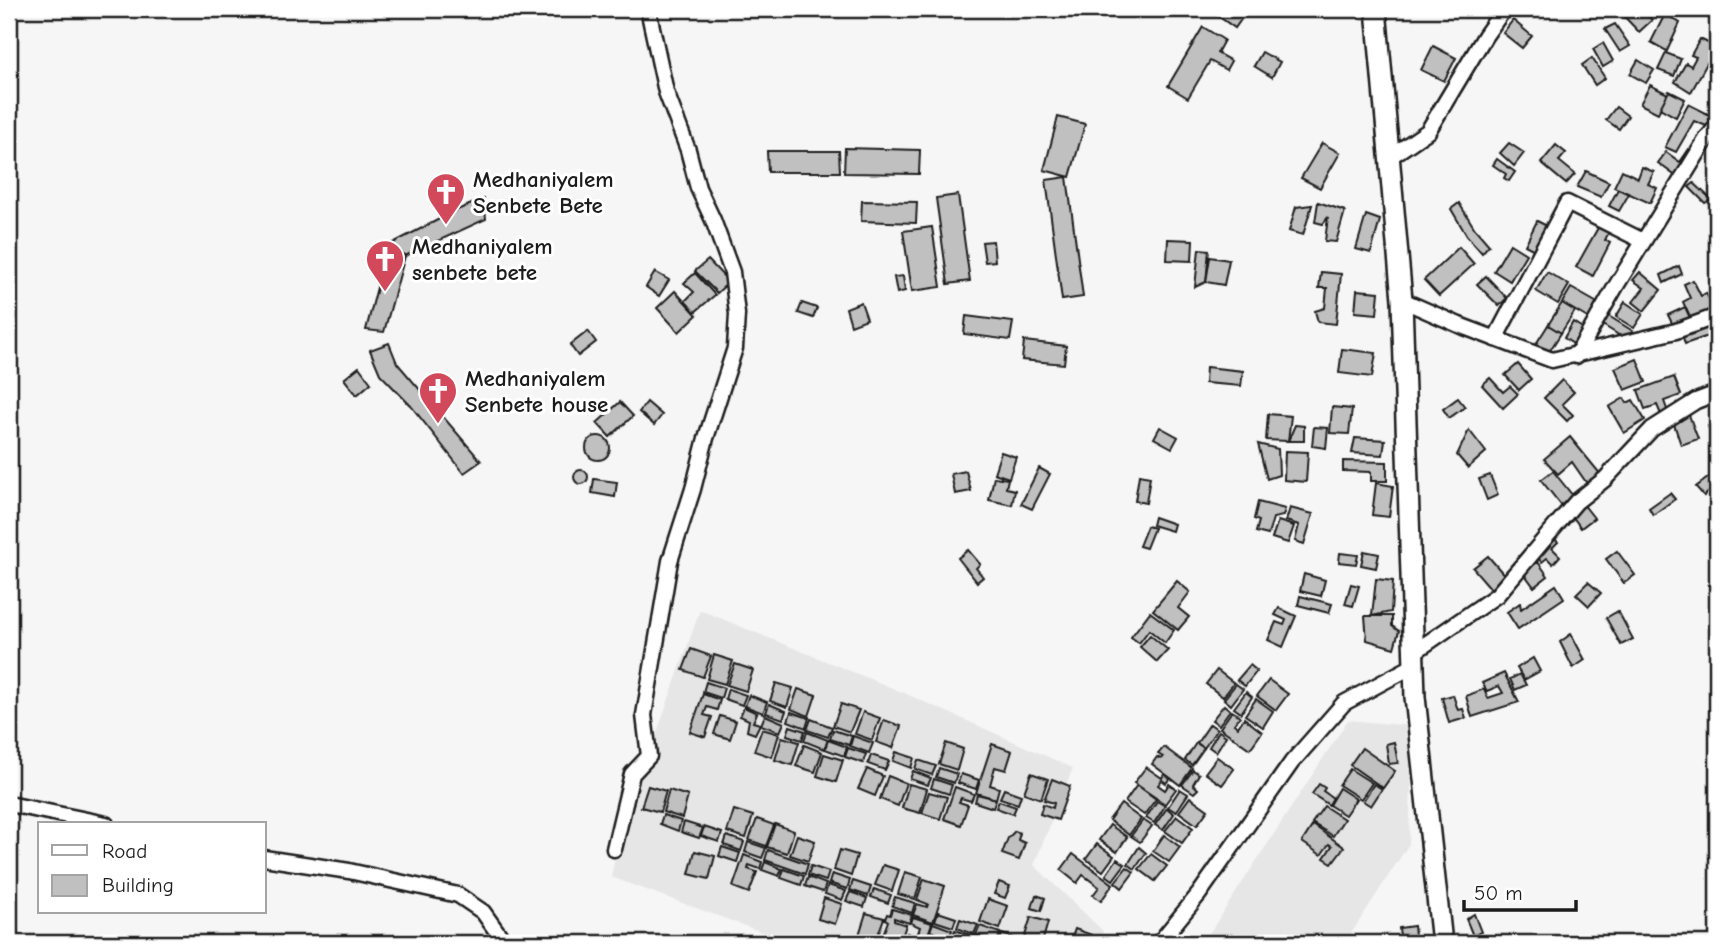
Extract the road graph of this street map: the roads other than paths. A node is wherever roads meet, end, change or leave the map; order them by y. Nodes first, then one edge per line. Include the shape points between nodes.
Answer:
1 (648, 9) edge
2 (1376, 9) edge
3 (1504, 9) edge
4 (1717, 126) edge
5 (1390, 157) junction
6 (1643, 241) junction
7 (1402, 300) junction
8 (1717, 316) edge
9 (1496, 339) junction
10 (1576, 356) junction
11 (1717, 393) edge
12 (1413, 659) junction
13 (9, 804) edge
14 (96, 822) edge
15 (614, 849) dead end
16 (266, 858) edge
17 (505, 943) edge
18 (1159, 943) edge
19 (1442, 943) edge

1 - 15 street via 666,92 732,272 737,314 735,348 670,561 643,715 649,756 632,774
2 - 5 street
3 - 5 street via 1428,131
4 - 6 street
5 - 7 street
6 - 9 street via 1567,203
6 - 10 street
7 - 9 street
7 - 12 street
8 - 10 street
9 - 10 street via 1552,360
11 - 12 street via 1652,429 1605,479 1576,502 1497,594
12 - 18 street via 1344,702 1292,762
12 - 19 street
13 - 14 street
16 - 17 street via 458,895 483,912

